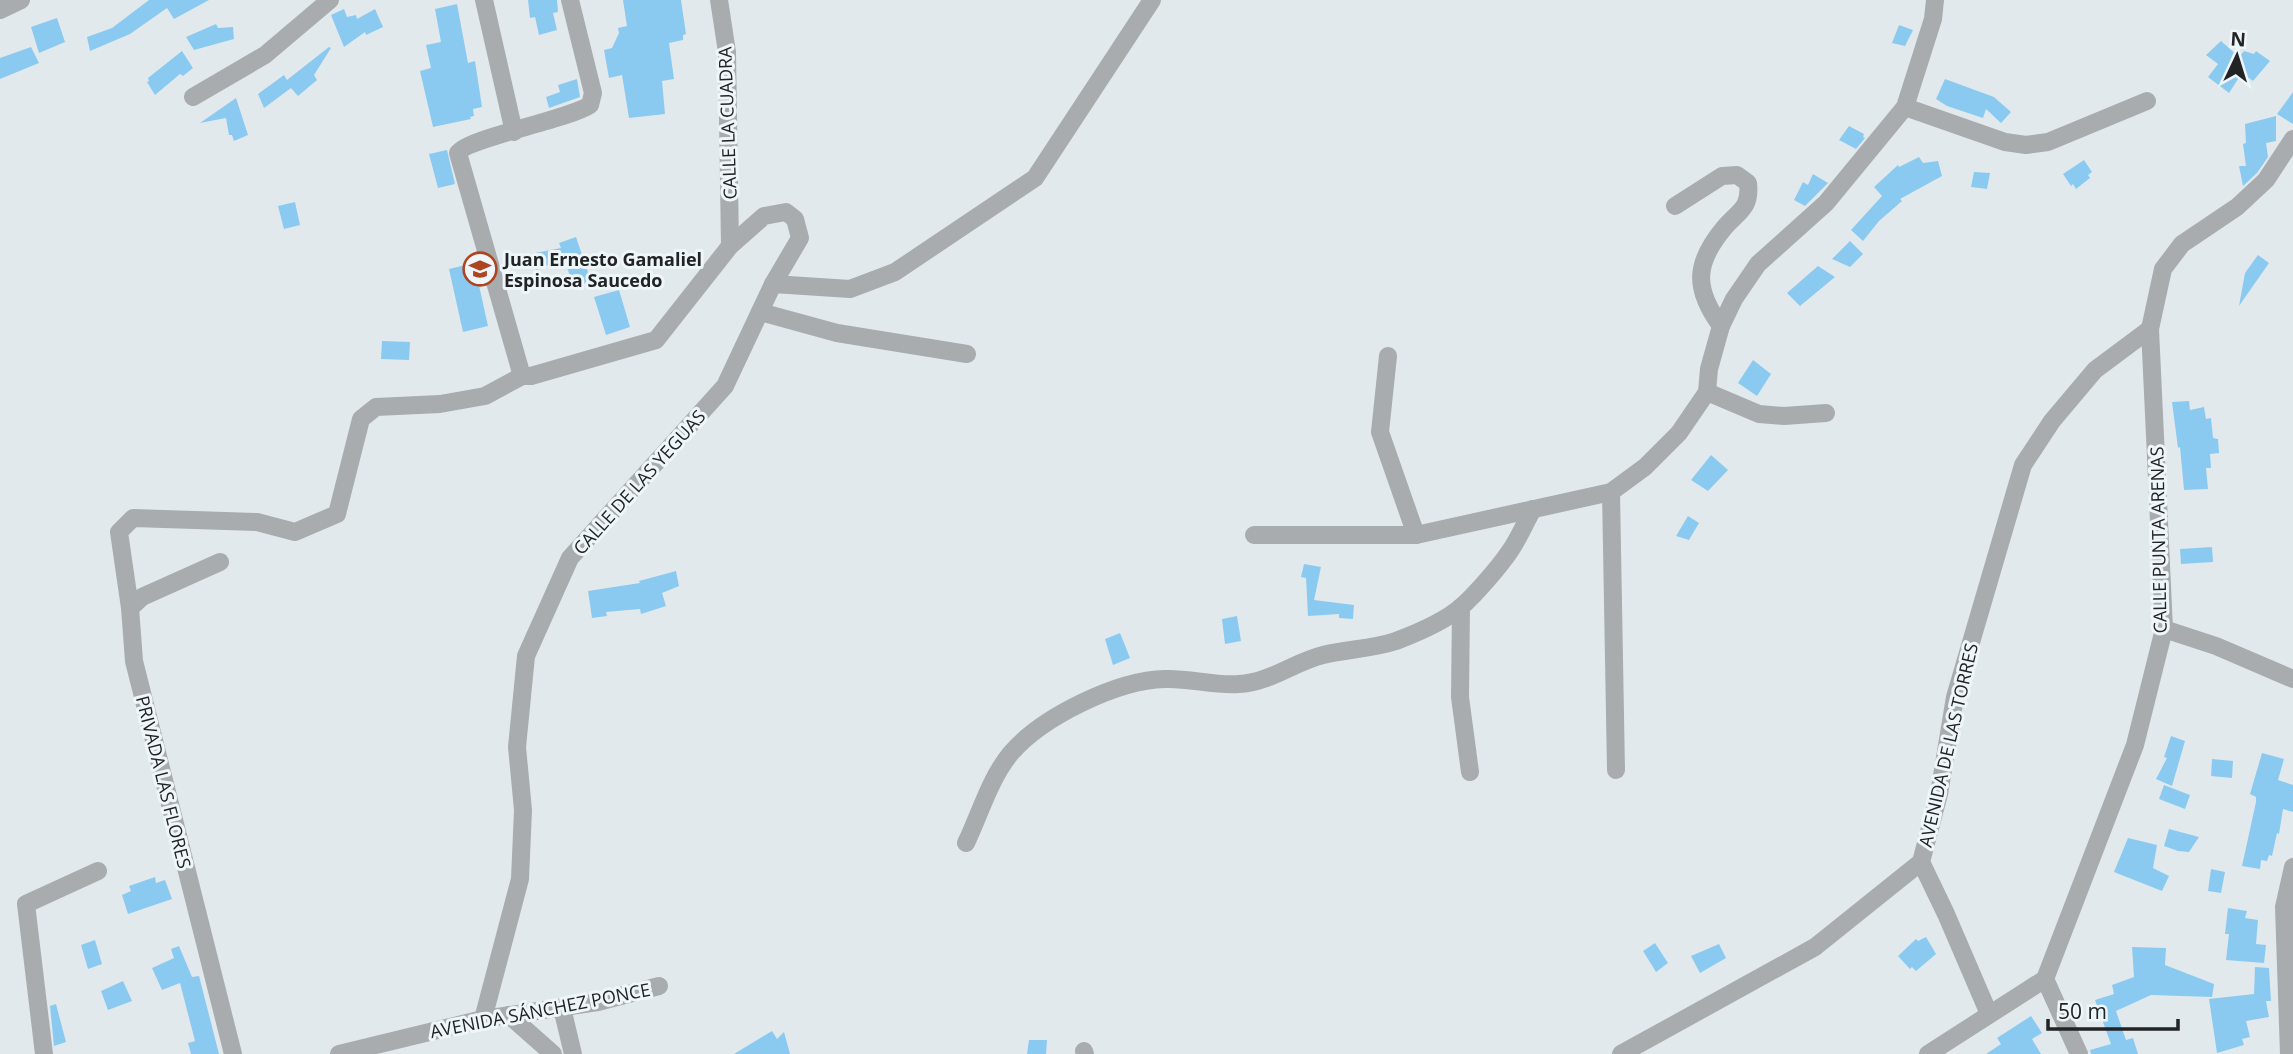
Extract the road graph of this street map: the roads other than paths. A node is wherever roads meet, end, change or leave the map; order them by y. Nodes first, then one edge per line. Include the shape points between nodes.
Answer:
1 (21, 0) edge
2 (330, 0) edge
3 (484, 0) edge
4 (570, 0) edge
5 (719, 0) edge
6 (1152, 0) edge
7 (1936, 0) edge
8 (0, 10) edge
9 (193, 97) dead end
10 (2147, 101) dead end
11 (1905, 107) junction
12 (514, 132) junction
13 (2293, 139) edge
14 (1675, 206) dead end
15 (730, 246) junction
16 (773, 284) junction
17 (760, 312) junction
18 (1721, 326) junction
19 (2150, 329) junction
20 (967, 354) dead end
21 (1388, 356) dead end
22 (522, 376) junction
23 (1707, 392) junction
24 (1826, 413) dead end
25 (1611, 492) junction
26 (1533, 509) junction
27 (1254, 535) dead end
28 (1416, 535) junction
29 (220, 562) dead end
30 (1461, 607) junction
31 (130, 608) junction
32 (2164, 629) junction
33 (2293, 679) edge
34 (1616, 770) dead end
35 (1470, 772) dead end
36 (967, 843) dead end
37 (1921, 862) junction
38 (2293, 867) edge
39 (98, 871) dead end
40 (2045, 979) junction
41 (659, 986) dead end
42 (562, 1008) junction
43 (1989, 1014) junction
44 (509, 1015) junction
45 (483, 1018) junction
46 (44, 1054) edge
47 (233, 1054) edge
48 (339, 1054) edge
49 (553, 1054) edge
50 (573, 1054) edge
51 (1621, 1054) edge
52 (1928, 1054) edge
53 (2079, 1054) edge
54 (2289, 1054) edge

1 - 8 street
2 - 9 street via 265,55
3 - 12 street
4 - 12 street via 592,102 587,108
5 - 15 street, CALLE LA CUADRA via 727,52
6 - 16 street via 1035,178 895,272 850,289
7 - 11 street
10 - 11 street via 2048,142 2026,145
11 - 18 street via 1826,203 1758,264
12 - 22 street via 466,145 458,153
13 - 19 street, CALLE PUNTA ARENAS via 2266,180 2237,207 2182,244 2164,269
14 - 18 street via 1722,176 1737,175 1748,183 1743,209 1704,257 1699,284 1707,307
15 - 16 street, CALLE DE LAS YEGUAS via 764,216 786,212 795,219 800,238
15 - 22 street via 656,340
16 - 17 street, CALLE DE LAS YEGUAS
17 - 20 street via 837,333
17 - 45 street, CALLE DE LAS YEGUAS via 725,386 570,558 526,656 517,747 523,810 520,879
18 - 23 street
19 - 32 street, CALLE PUNTA ARENAS
19 - 37 street, AVENIDA DE LAS TORRES via 2095,369 2023,465 1955,697 1939,794
21 - 28 street via 1380,432
22 - 31 street, PRIVADA LAS FLORES via 485,396 376,407 361,419 337,514 295,532 257,522 133,518 119,532
23 - 24 street via 1759,414
23 - 25 street via 1670,442
25 - 26 street
25 - 34 street
26 - 28 street
26 - 30 street via 1510,552
27 - 28 street
29 - 31 street via 142,597
30 - 35 street via 1460,697
30 - 36 street via 1394,642 1323,655 1256,682 1164,679 1097,695 1011,753
31 - 47 street, PRIVADA LAS FLORES via 134,661
32 - 33 street
32 - 40 street, CALLE PUNTA ARENAS via 2135,745
37 - 43 street
37 - 51 street, AVENIDA DE LAS TORRES via 1815,947
38 - 54 street via 2284,907
39 - 46 street via 26,904
40 - 43 street
40 - 53 street
41 - 42 street, AVENIDA SÁNCHEZ PONCE
42 - 44 street, AVENIDA SÁNCHEZ PONCE
42 - 50 street
43 - 52 street
44 - 45 street, AVENIDA SÁNCHEZ PONCE
44 - 49 street
45 - 48 street, AVENIDA SÁNCHEZ PONCE

